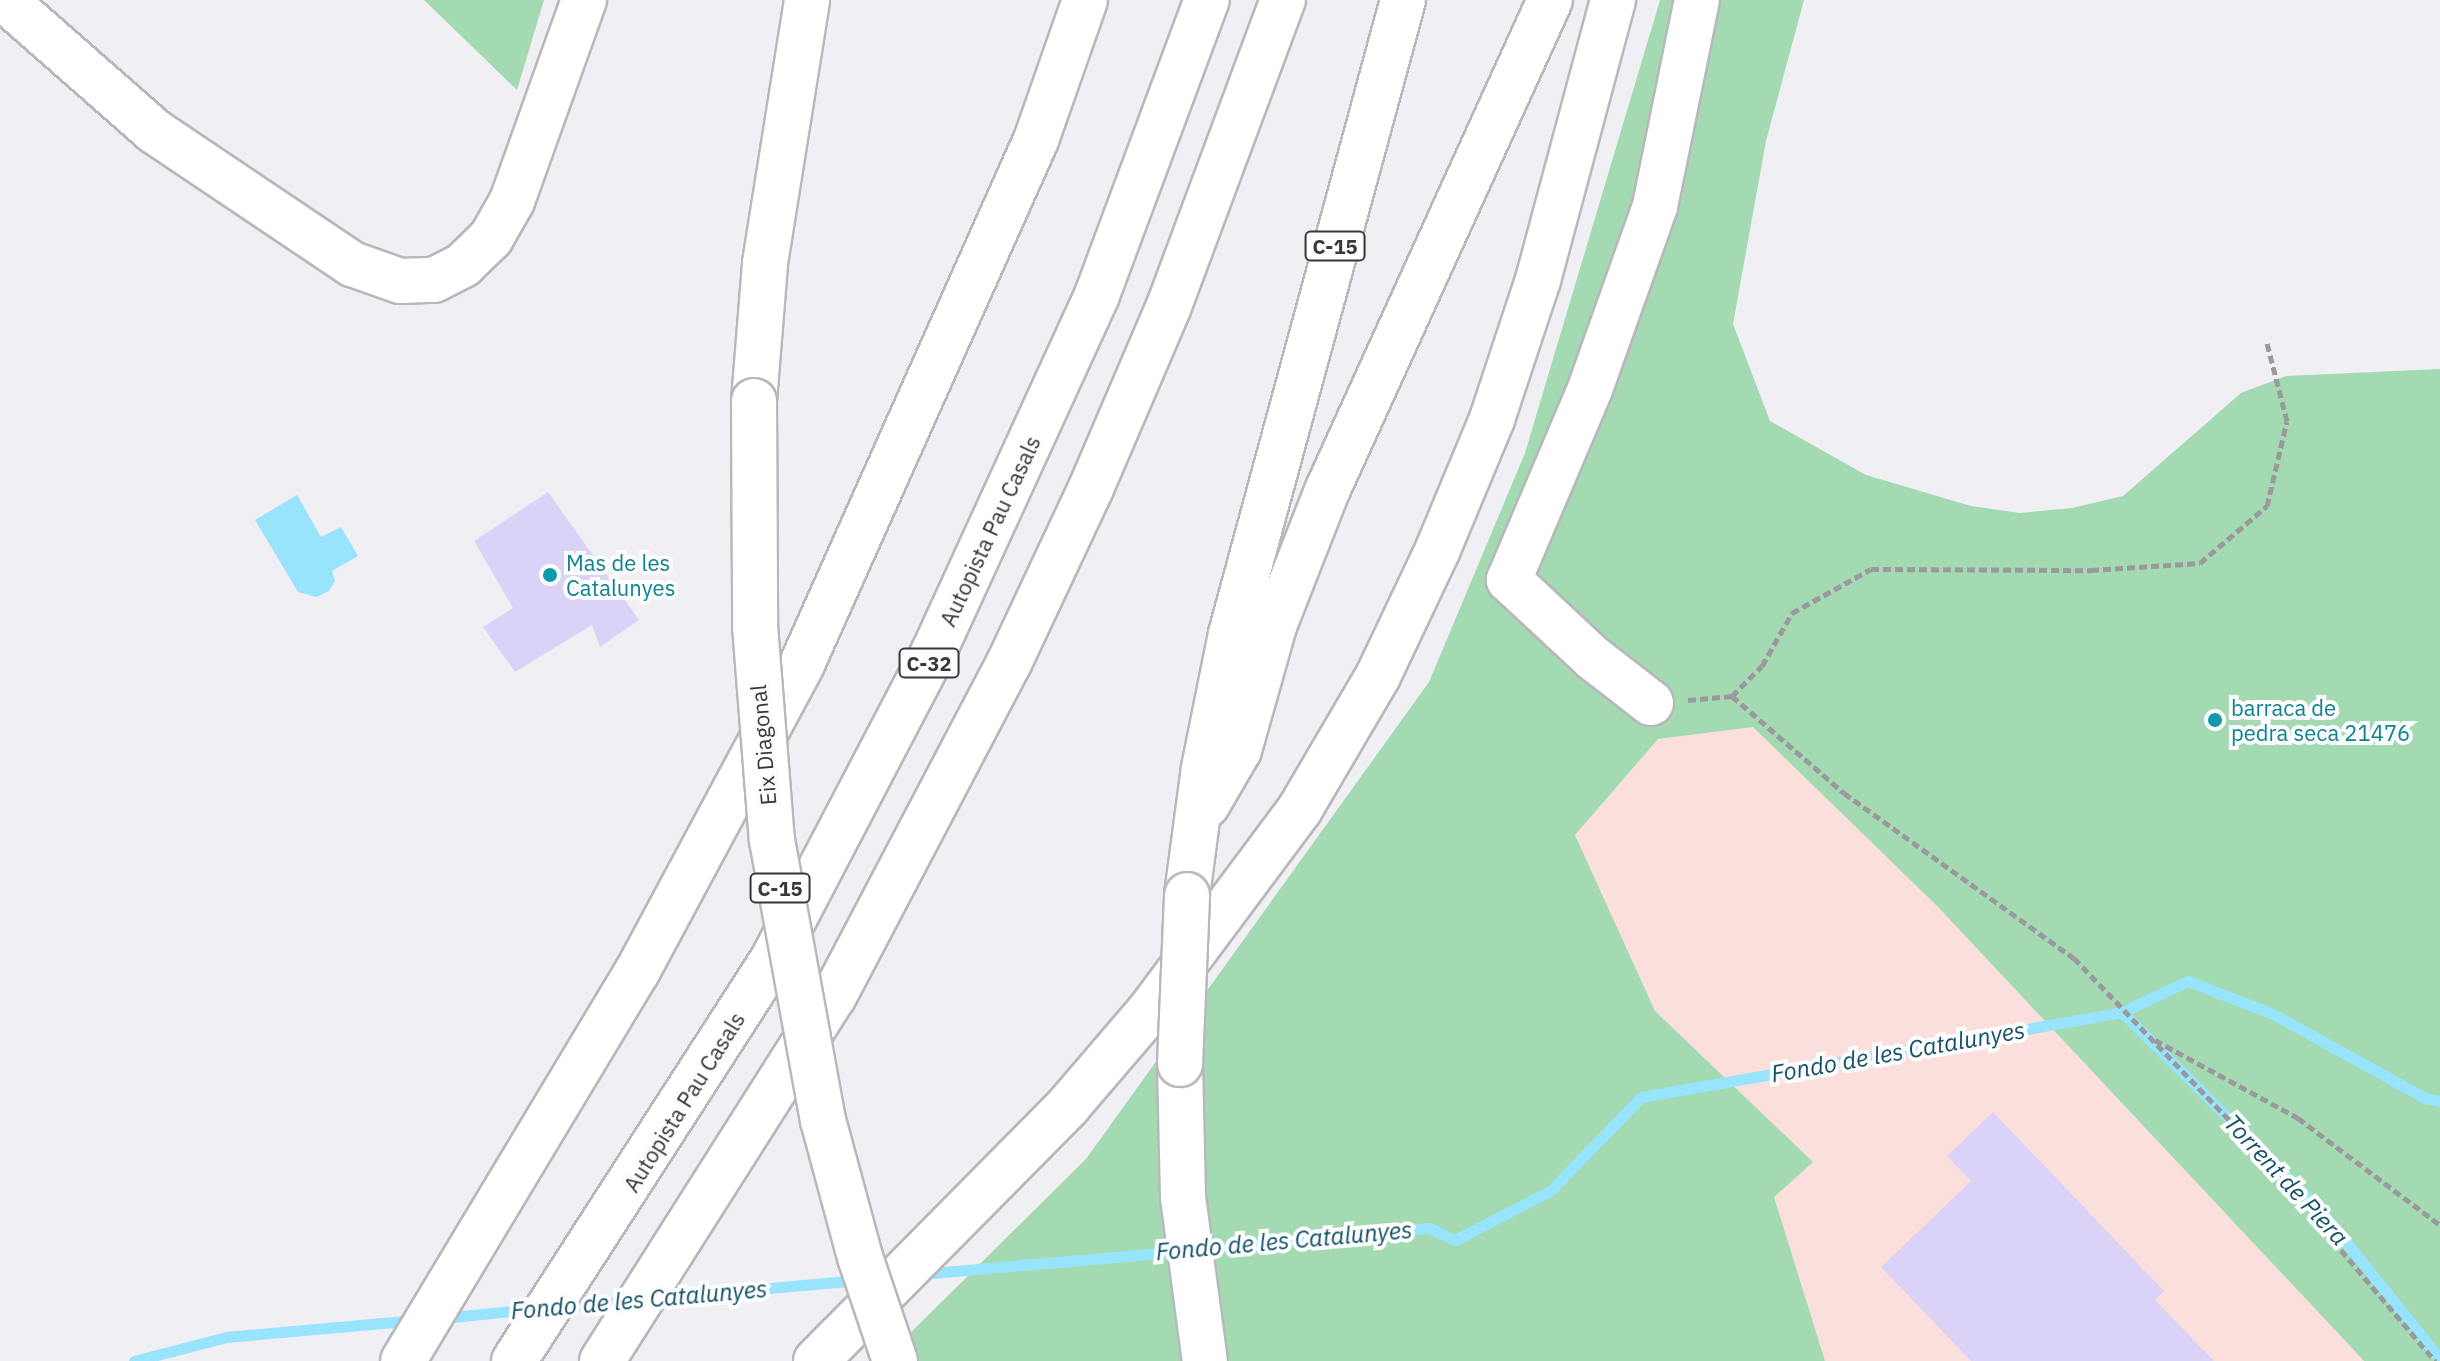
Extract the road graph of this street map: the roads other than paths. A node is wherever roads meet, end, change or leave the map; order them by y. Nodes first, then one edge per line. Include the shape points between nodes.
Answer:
1 (5, 0) edge
2 (584, 0) edge
3 (793, 0) edge
4 (807, 0) edge
5 (1058, 0) edge
6 (1085, 0) edge
7 (1207, 0) edge
8 (1283, 0) edge
9 (1403, 0) edge
10 (1550, 0) edge
11 (1613, 0) edge
12 (1697, 0) edge
13 (785, 116) junction
14 (876, 508) junction
15 (1651, 703) road end
16 (1200, 818) junction
17 (523, 1347) edge
18 (408, 1352) edge
19 (602, 1361) edge
20 (816, 1361) edge
21 (895, 1361) edge
22 (1205, 1361) edge

1 - 2 main road via 154,131 352,264 400,281 434,280 463,265 491,238 512,201
3 - 13 main road
4 - 13 main road, C-15
5 - 14 main road via 1024,109 934,332
6 - 14 main road via 1036,140
7 - 17 main road, Autopista Pau Casals / C-32 via 1097,295 935,649 773,959
8 - 19 main road via 1169,306 1009,663 834,996
9 - 16 main road, C-15 via 1231,634 1204,768
10 - 16 main road via 1321,505 1274,626 1239,750
11 - 20 main road via 1538,280 1492,419 1378,676 1300,809 1151,1009 1068,1106
12 - 15 main road via 1655,206 1590,389 1509,580
13 - 21 main road, Eix Diagonal / C-15, bridge via 754,401 754,613 772,840 823,1120
14 - 18 main road via 703,857
16 - 22 main road, C-15, bridge via 1187,895 1180,1064 1186,1225

